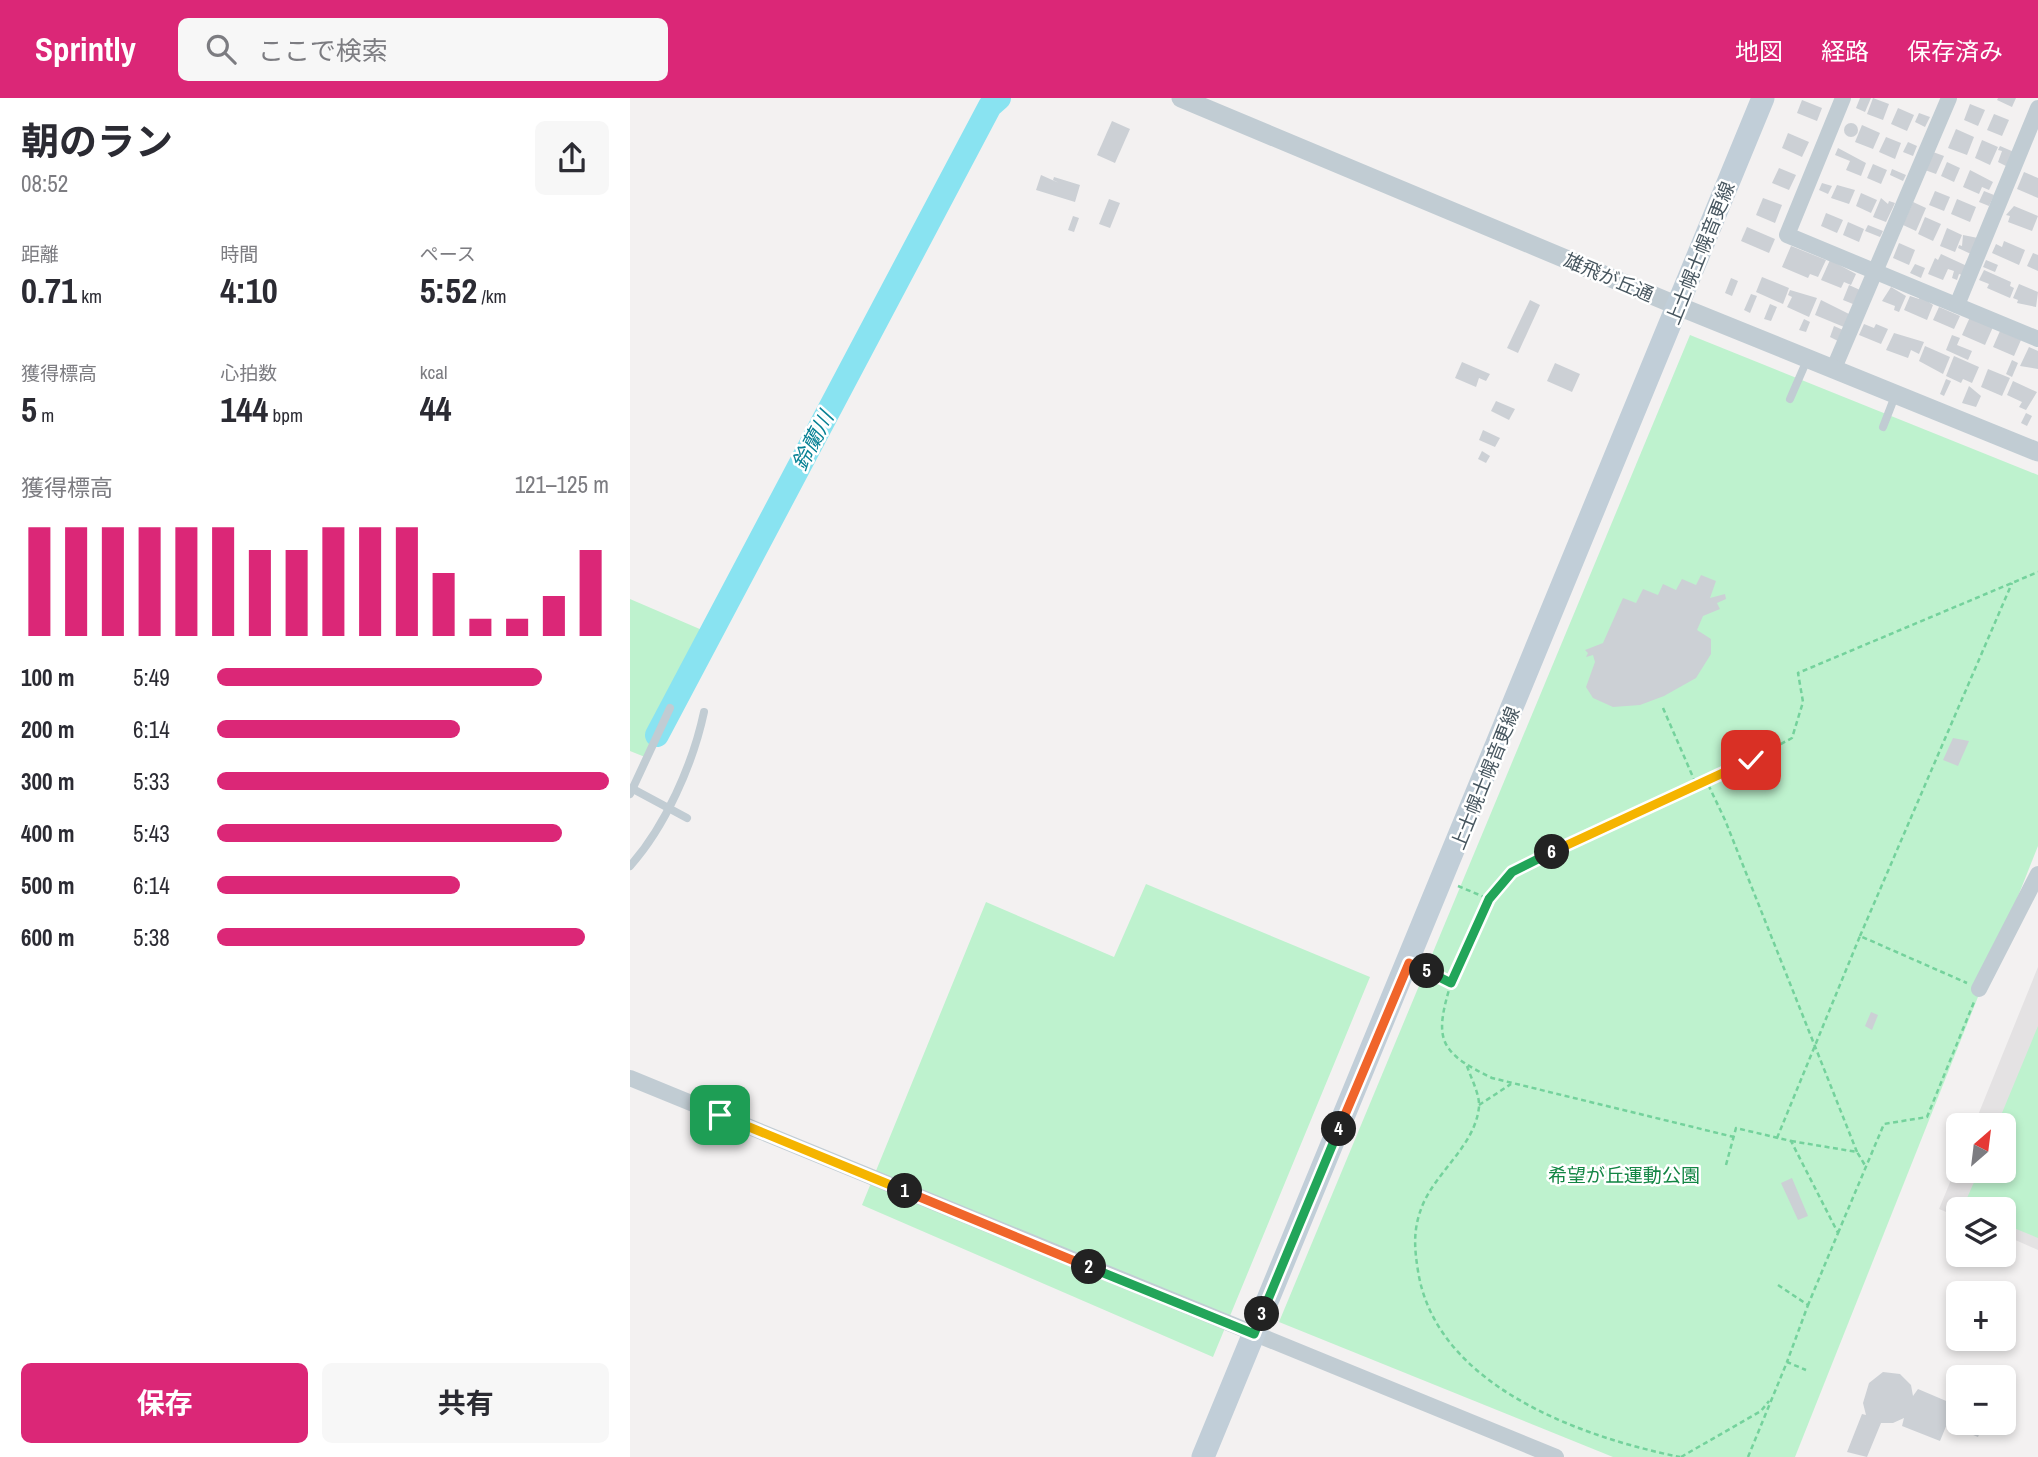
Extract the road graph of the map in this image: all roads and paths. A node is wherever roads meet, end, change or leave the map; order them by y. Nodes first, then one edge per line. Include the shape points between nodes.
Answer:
1 (1181, 98) edge
2 (1763, 98) edge
3 (1843, 98) edge
4 (1949, 98) edge
5 (2038, 108) edge
6 (1876, 271) junction
7 (1957, 305) junction
8 (1678, 306) junction
9 (2038, 339) edge
10 (1808, 357) junction
11 (1834, 368) junction
12 (1896, 393) junction
13 (1790, 399) dead end
14 (1883, 427) dead end
15 (2038, 452) edge
16 (2038, 572) edge
17 (2012, 583) junction
18 (670, 708) dead end
19 (1663, 708) dead end
20 (704, 712) dead end
21 (1706, 779) junction
22 (1696, 784) junction
23 (631, 791) edge
24 (668, 808) junction
25 (687, 818) dead end
26 (630, 866) edge
27 (2038, 874) edge
28 (1443, 879) junction
29 (1489, 899) junction
30 (1860, 936) junction
31 (1409, 963) junction
32 (1451, 983) junction
33 (1979, 989) junction
34 (1814, 1043) junction
35 (1467, 1066) junction
36 (630, 1077) edge
37 (1512, 1083) junction
38 (1479, 1105) junction
39 (1734, 1137) junction
40 (1777, 1138) junction
41 (1791, 1141) junction
42 (1857, 1152) junction
43 (1726, 1165) dead end
44 (1866, 1167) junction
45 (1838, 1233) junction
46 (1778, 1285) dead end
47 (1808, 1306) junction
48 (1254, 1334) junction
49 (1787, 1362) junction
50 (1806, 1370) dead end
51 (1772, 1399) junction
52 (1203, 1457) edge
53 (1556, 1457) edge
54 (1681, 1457) edge
55 (1748, 1457) edge

1 - 8 street, 雄飛が丘通
2 - 8 main road, 上士幌士幌音更線
3 - 6 street via 1787,234
4 - 6 street
5 - 7 street
6 - 7 street
6 - 11 street
7 - 9 street
8 - 10 street, 雄飛が丘通
8 - 28 main road, 上士幌士幌音更線
10 - 11 street, 雄飛が丘通
10 - 13 lane
11 - 12 street, 雄飛が丘通
12 - 14 lane
12 - 15 street, 雄飛が丘通
16 - 17 path
17 - 21 path via 1798,673 1803,702 1792,738
17 - 30 path
18 - 23 lane
19 - 22 path
20 - 24 lane via 697,742
21 - 22 path
21 - 34 path
22 - 29 path via 1512,872
23 - 24 lane
24 - 25 lane
24 - 26 lane
27 - 33 street
28 - 29 path
28 - 31 main road, 上士幌士幌音更線
29 - 32 path
30 - 33 path
30 - 34 path
31 - 32 path
31 - 48 main road, 上士幌士幌音更線
32 - 35 path via 1442,1014 1443,1040 1458,1062
33 - 44 path via 1927,1117 1884,1124
34 - 40 path
34 - 42 path
35 - 37 path
35 - 38 path
36 - 48 street
37 - 38 path
37 - 39 path
38 - 54 path via 1472,1128 1423,1203 1412,1238 1421,1289 1438,1329 1486,1379 1555,1419 1639,1449
39 - 40 path via 1736,1128
39 - 43 path
40 - 41 path
41 - 42 path
41 - 45 path
42 - 44 path
44 - 45 path
45 - 47 path
46 - 47 path
47 - 49 path
48 - 52 main road, 上士幌士幌音更線
48 - 53 street
49 - 50 path
49 - 51 path
51 - 54 path via 1761,1411
51 - 55 path

